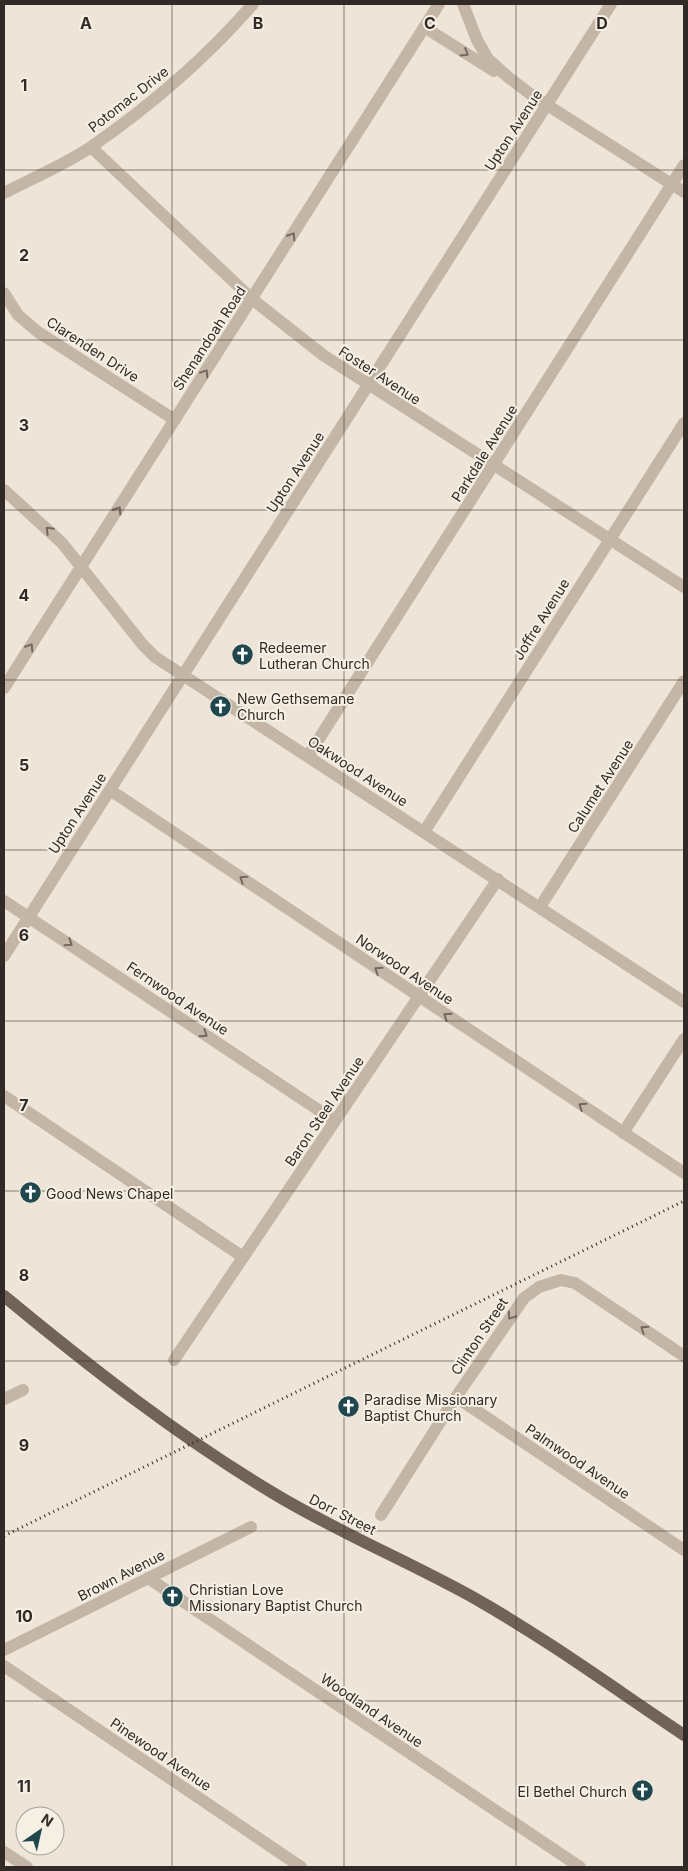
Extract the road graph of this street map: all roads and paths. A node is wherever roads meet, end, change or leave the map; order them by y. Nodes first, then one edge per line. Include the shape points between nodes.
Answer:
1 (253, 4) edge
2 (438, 4) edge
3 (463, 4) edge
4 (611, 4) edge
5 (424, 27) junction
6 (533, 96) junction
7 (547, 104) junction
8 (91, 147) junction
9 (684, 165) edge
10 (672, 184) junction
11 (684, 192) edge
12 (4, 193) edge
13 (4, 293) edge
14 (252, 299) junction
15 (369, 384) junction
16 (175, 420) junction
17 (684, 423) edge
18 (494, 465) junction
19 (4, 490) edge
20 (610, 539) junction
21 (82, 567) junction
22 (684, 587) edge
23 (182, 676) junction
24 (684, 681) edge
25 (4, 688) edge
26 (308, 756) junction
27 (110, 790) junction
28 (424, 832) junction
29 (498, 880) junction
30 (4, 901) edge
31 (540, 907) junction
32 (29, 916) junction
33 (4, 956) edge
34 (419, 997) junction
35 (684, 1002) edge
36 (684, 1039) edge
37 (4, 1096) edge
38 (335, 1122) junction
39 (623, 1133) junction
40 (684, 1172) edge
41 (243, 1257) junction
42 (4, 1296) edge
43 (684, 1356) edge
44 (174, 1360) dead end
45 (22, 1390) dead end
46 (456, 1397) junction
47 (4, 1399) edge
48 (381, 1515) dead end
49 (251, 1527) dead end
50 (684, 1550) edge
51 (148, 1578) junction
52 (4, 1650) edge
53 (4, 1666) edge
54 (684, 1735) edge
55 (4, 1852) edge
56 (27, 1867) edge
57 (301, 1867) edge
58 (580, 1867) edge

1 - 8 street, Potomac Drive via 165,91
2 - 5 street, Shenandoah Road
3 - 6 street via 488,59
4 - 7 street, Upton Avenue
5 -> 6 street
14 -> 5 street, Shenandoah Road
6 - 7 street
7 - 10 street
7 - 15 street, Upton Avenue
8 - 12 street, Potomac Drive
8 - 14 street, Foster Avenue
9 - 10 street, Parkdale Avenue
10 - 11 street
10 - 18 street, Parkdale Avenue
13 - 16 street, Clarenden Drive via 18,315 38,332
14 - 15 street, Foster Avenue via 323,355
16 -> 14 street, Shenandoah Road
15 - 18 street, Foster Avenue
15 - 23 street, Upton Avenue
21 -> 16 street, Shenandoah Road
17 - 20 street, Joffre Avenue
18 - 20 street, Foster Avenue
18 - 26 street, Parkdale Avenue
21 -> 19 street, Oakwood Avenue via 47,528
20 - 22 street, Foster Avenue
20 - 28 street, Joffre Avenue
21 - 23 street, Oakwood Avenue via 143,645
25 -> 21 street, Shenandoah Road
23 - 26 street, Oakwood Avenue
23 - 27 street, Upton Avenue
24 - 31 street, Calumet Avenue
26 - 28 street, Oakwood Avenue
27 - 32 street, Upton Avenue
34 -> 27 street, Norwood Avenue
28 - 29 street, Oakwood Avenue
29 - 31 street, Oakwood Avenue
29 - 34 street, Baron Steel Avenue
30 - 32 street, Fernwood Avenue
31 - 35 street, Oakwood Avenue
32 - 33 street, Upton Avenue
32 -> 38 street, Fernwood Avenue
34 - 38 street, Baron Steel Avenue
39 -> 34 street, Norwood Avenue
36 - 39 street
37 - 41 street
38 - 41 street, Baron Steel Avenue
39 - 40 street, Norwood Avenue
41 - 44 street, Baron Steel Avenue
42 - 54 main road, Dorr Street via 92,1368 245,1476 312,1516 512,1620
43 -> 46 street, Clinton Street via 575,1283 560,1280 546,1284 524,1298
45 - 47 street
46 - 48 street, Clinton Street
46 - 50 street, Palmwood Avenue
49 - 51 street, Brown Avenue
51 - 52 street, Brown Avenue
51 - 58 street, Woodland Avenue
53 - 57 street, Pinewood Avenue
55 - 56 street

